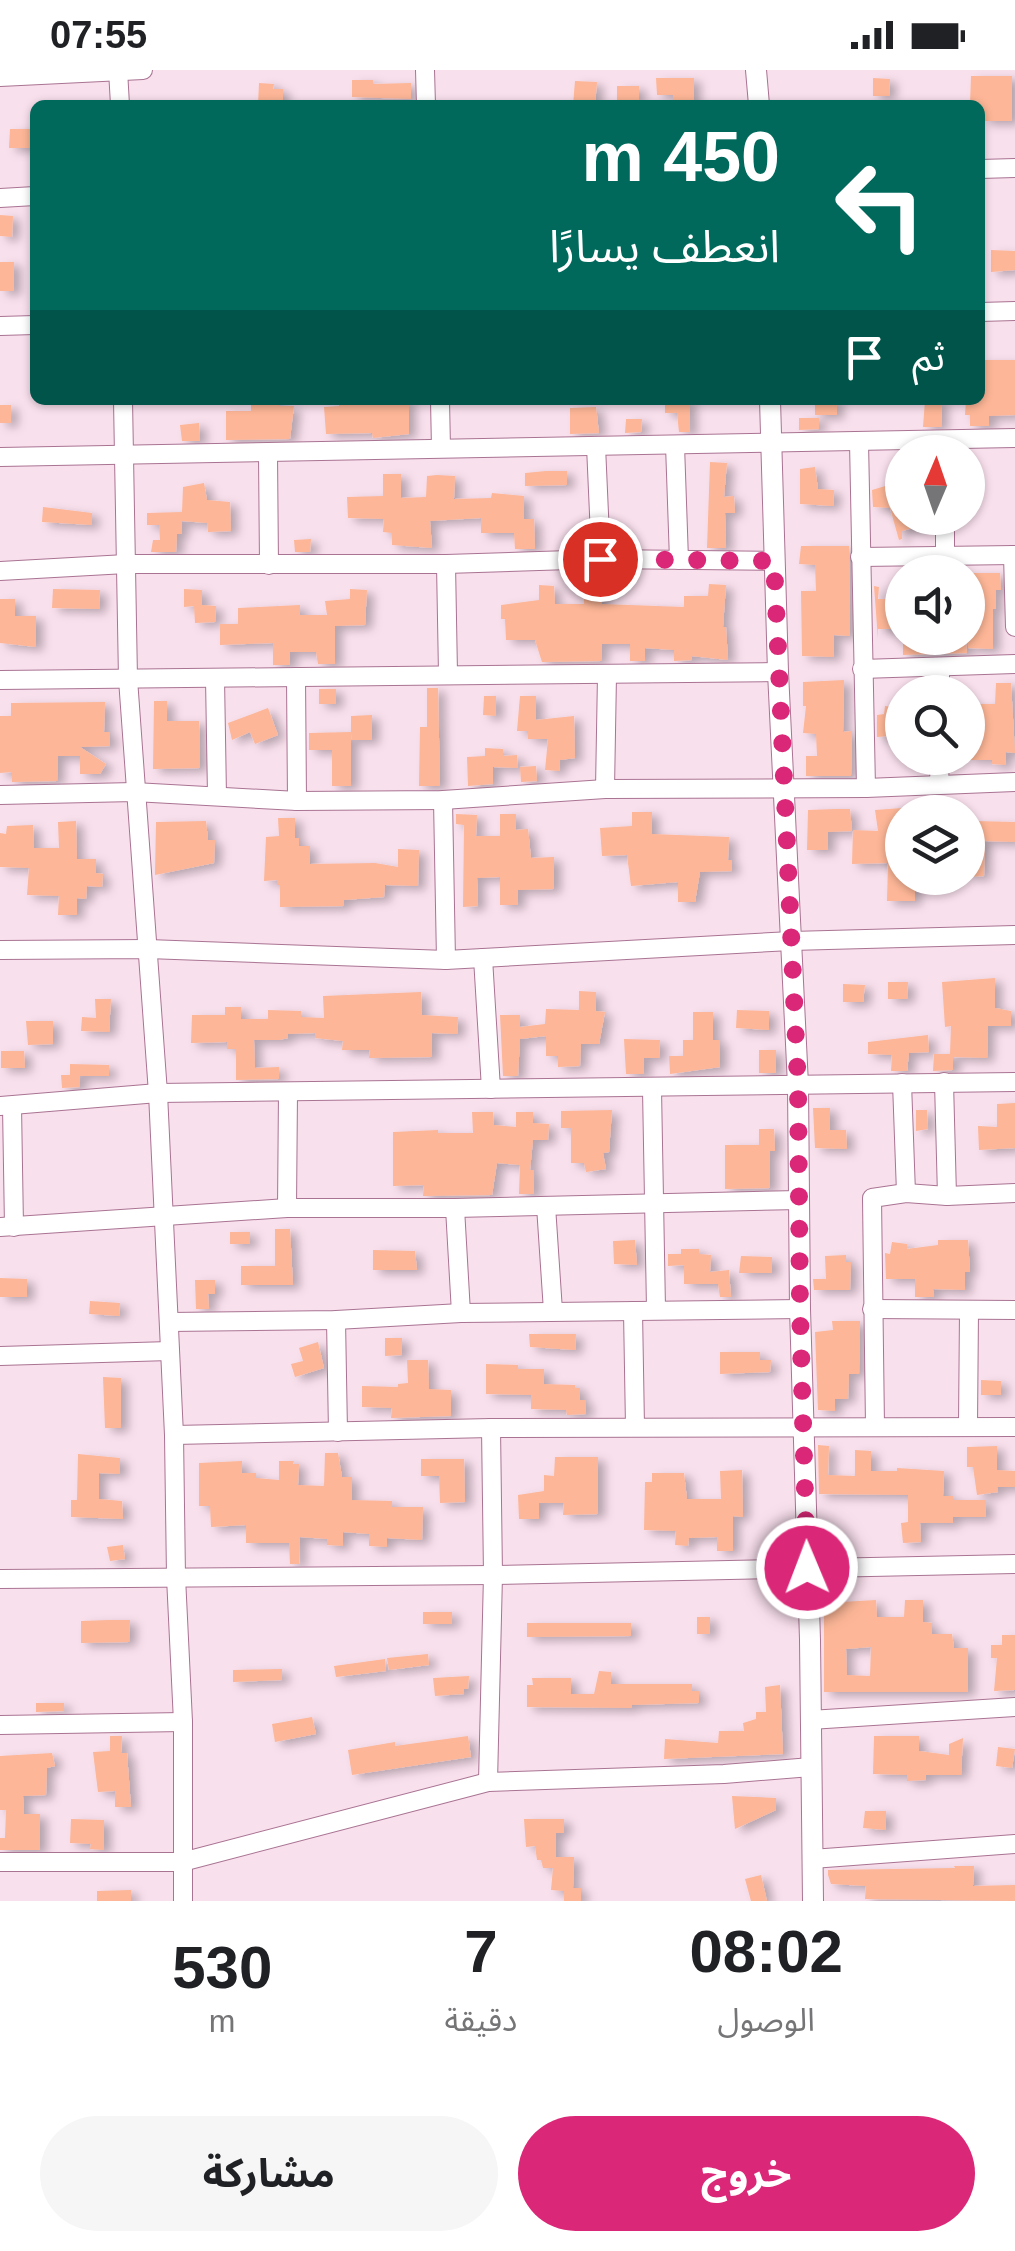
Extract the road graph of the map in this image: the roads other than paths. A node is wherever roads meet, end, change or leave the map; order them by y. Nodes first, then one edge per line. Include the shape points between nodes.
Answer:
1 (144, 70) edge
2 (425, 70) edge
3 (756, 70) edge
4 (118, 71) edge
5 (0, 77) edge
6 (120, 100) edge
7 (426, 100) edge
8 (759, 100) edge
9 (1015, 168) edge
10 (985, 169) edge
11 (30, 196) edge
12 (0, 198) edge
13 (1015, 311) edge
14 (985, 312) edge
15 (30, 325) edge
16 (0, 326) edge
17 (123, 405) edge
18 (440, 405) edge
19 (770, 405) edge
20 (1015, 438) edge
21 (985, 441) edge
22 (859, 442) junction
23 (885, 443) edge
24 (772, 444) junction
25 (675, 445) junction
26 (596, 446) junction
27 (441, 448) junction
28 (268, 454) junction
29 (122, 457) junction
30 (0, 458) edge
31 (985, 555) edge
32 (1014, 555) edge
33 (860, 557) junction
34 (885, 557) edge
35 (600, 559) junction
36 (680, 560) junction
37 (774, 561) junction
38 (126, 564) junction
39 (446, 564) junction
40 (269, 565) junction
41 (0, 570) edge
42 (1015, 628) edge
43 (1015, 664) edge
44 (862, 669) junction
45 (940, 669) junction
46 (778, 672) junction
47 (448, 674) junction
48 (606, 675) junction
49 (940, 675) edge
50 (296, 677) junction
51 (128, 678) junction
52 (215, 678) junction
53 (0, 680) edge
54 (940, 775) edge
55 (1015, 782) edge
56 (940, 783) junction
57 (784, 788) junction
58 (866, 788) junction
59 (605, 790) junction
60 (134, 792) junction
61 (0, 794) edge
62 (217, 796) junction
63 (443, 800) junction
64 (297, 801) junction
65 (1015, 935) edge
66 (791, 940) junction
67 (0, 950) edge
68 (148, 950) junction
69 (483, 958) junction
70 (446, 960) junction
71 (944, 1082) junction
72 (1015, 1082) edge
73 (902, 1083) junction
74 (798, 1085) junction
75 (652, 1089) junction
76 (491, 1090) junction
77 (288, 1092) junction
78 (158, 1093) junction
79 (6, 1106) edge
80 (906, 1193) junction
81 (1015, 1193) edge
82 (947, 1196) junction
83 (798, 1200) junction
84 (654, 1202) junction
85 (546, 1206) junction
86 (287, 1208) junction
87 (455, 1208) junction
88 (165, 1216) junction
89 (7, 1227) edge
90 (656, 1309) junction
91 (800, 1309) junction
92 (872, 1309) junction
93 (1015, 1310) edge
94 (553, 1311) junction
95 (632, 1311) junction
96 (970, 1311) junction
97 (461, 1313) junction
98 (336, 1320) junction
99 (169, 1322) junction
100 (170, 1351) junction
101 (0, 1356) edge
102 (804, 1426) junction
103 (875, 1426) junction
104 (968, 1426) junction
105 (635, 1427) junction
106 (1015, 1427) edge
107 (491, 1428) junction
108 (338, 1432) junction
109 (174, 1435) junction
110 (1015, 1564) edge
111 (807, 1568) junction
112 (494, 1575) junction
113 (176, 1577) junction
114 (0, 1579) edge
115 (1015, 1708) edge
116 (810, 1720) junction
117 (183, 1722) junction
118 (0, 1725) edge
119 (811, 1767) junction
120 (488, 1782) junction
121 (1015, 1844) edge
122 (812, 1859) junction
123 (0, 1862) edge
124 (182, 1862) junction
125 (183, 1901) edge
126 (813, 1901) edge

1 - 4 street
2 - 7 street
3 - 8 street
4 - 5 street
4 - 6 street
9 - 10 street
11 - 12 street
13 - 14 street
15 - 16 street
17 - 29 street
18 - 27 street
19 - 24 street
20 - 21 street
22 - 23 street
22 - 24 street
22 - 33 street
24 - 25 street
24 - 37 street
25 - 26 street
25 - 36 street
26 - 27 street
26 - 35 street
27 - 28 street
28 - 29 street
28 - 40 street
29 - 30 street
29 - 38 street
31 - 32 street
32 - 42 street
33 - 34 street
33 - 44 street
35 - 36 street
35 - 39 street
36 - 37 street
37 - 46 street
38 - 40 street
38 - 41 street
38 - 51 street
39 - 40 street
39 - 47 street
43 - 45 street
44 - 45 street
44 - 58 street
45 - 49 street
46 - 48 street
46 - 57 street
47 - 48 street
47 - 50 street
48 - 59 street
50 - 52 street
50 - 64 street
51 - 52 street
51 - 53 street
51 - 60 street
52 - 62 street
54 - 56 street
55 - 56 street
56 - 58 street
57 - 58 street
57 - 59 street
57 - 66 street
59 - 63 street
60 - 61 street
60 - 62 street
60 - 68 street
62 - 64 street
63 - 64 street
63 - 70 street
65 - 66 street
66 - 69 street
66 - 74 street
67 - 68 street
68 - 70 street
68 - 78 street
69 - 70 street
69 - 76 street
71 - 72 street
71 - 73 street
71 - 82 street
73 - 74 street
73 - 80 street
74 - 75 street
74 - 83 street
75 - 76 street
75 - 84 street
76 - 77 street
77 - 78 street
77 - 86 street
78 - 79 street
78 - 88 street
79 - 89 street
80 - 82 street
80 - 92 street via 872,1198
81 - 82 street
83 - 84 street
83 - 91 street
84 - 85 street
84 - 90 street
85 - 87 street
85 - 94 street
86 - 87 street
86 - 88 street
87 - 97 street
88 - 89 street
88 - 99 street
90 - 91 street
90 - 95 street
91 - 102 street
92 - 96 street
92 - 103 street
93 - 96 street
94 - 95 street
94 - 97 street
95 - 105 street
96 - 104 street
97 - 98 street
98 - 99 street
98 - 108 street
99 - 100 street
100 - 101 street
100 - 109 street
102 - 103 street
102 - 105 street
102 - 111 street
103 - 104 street
104 - 106 street
105 - 107 street
107 - 108 street
107 - 112 street
108 - 109 street
109 - 113 street
110 - 111 street
111 - 112 street
111 - 116 street
112 - 113 street
112 - 120 street
113 - 114 street
113 - 117 street
115 - 116 street
116 - 119 street
117 - 118 street
117 - 124 street
119 - 120 street
119 - 122 street
120 - 124 street
121 - 122 street
122 - 126 street
123 - 124 street
124 - 125 street

